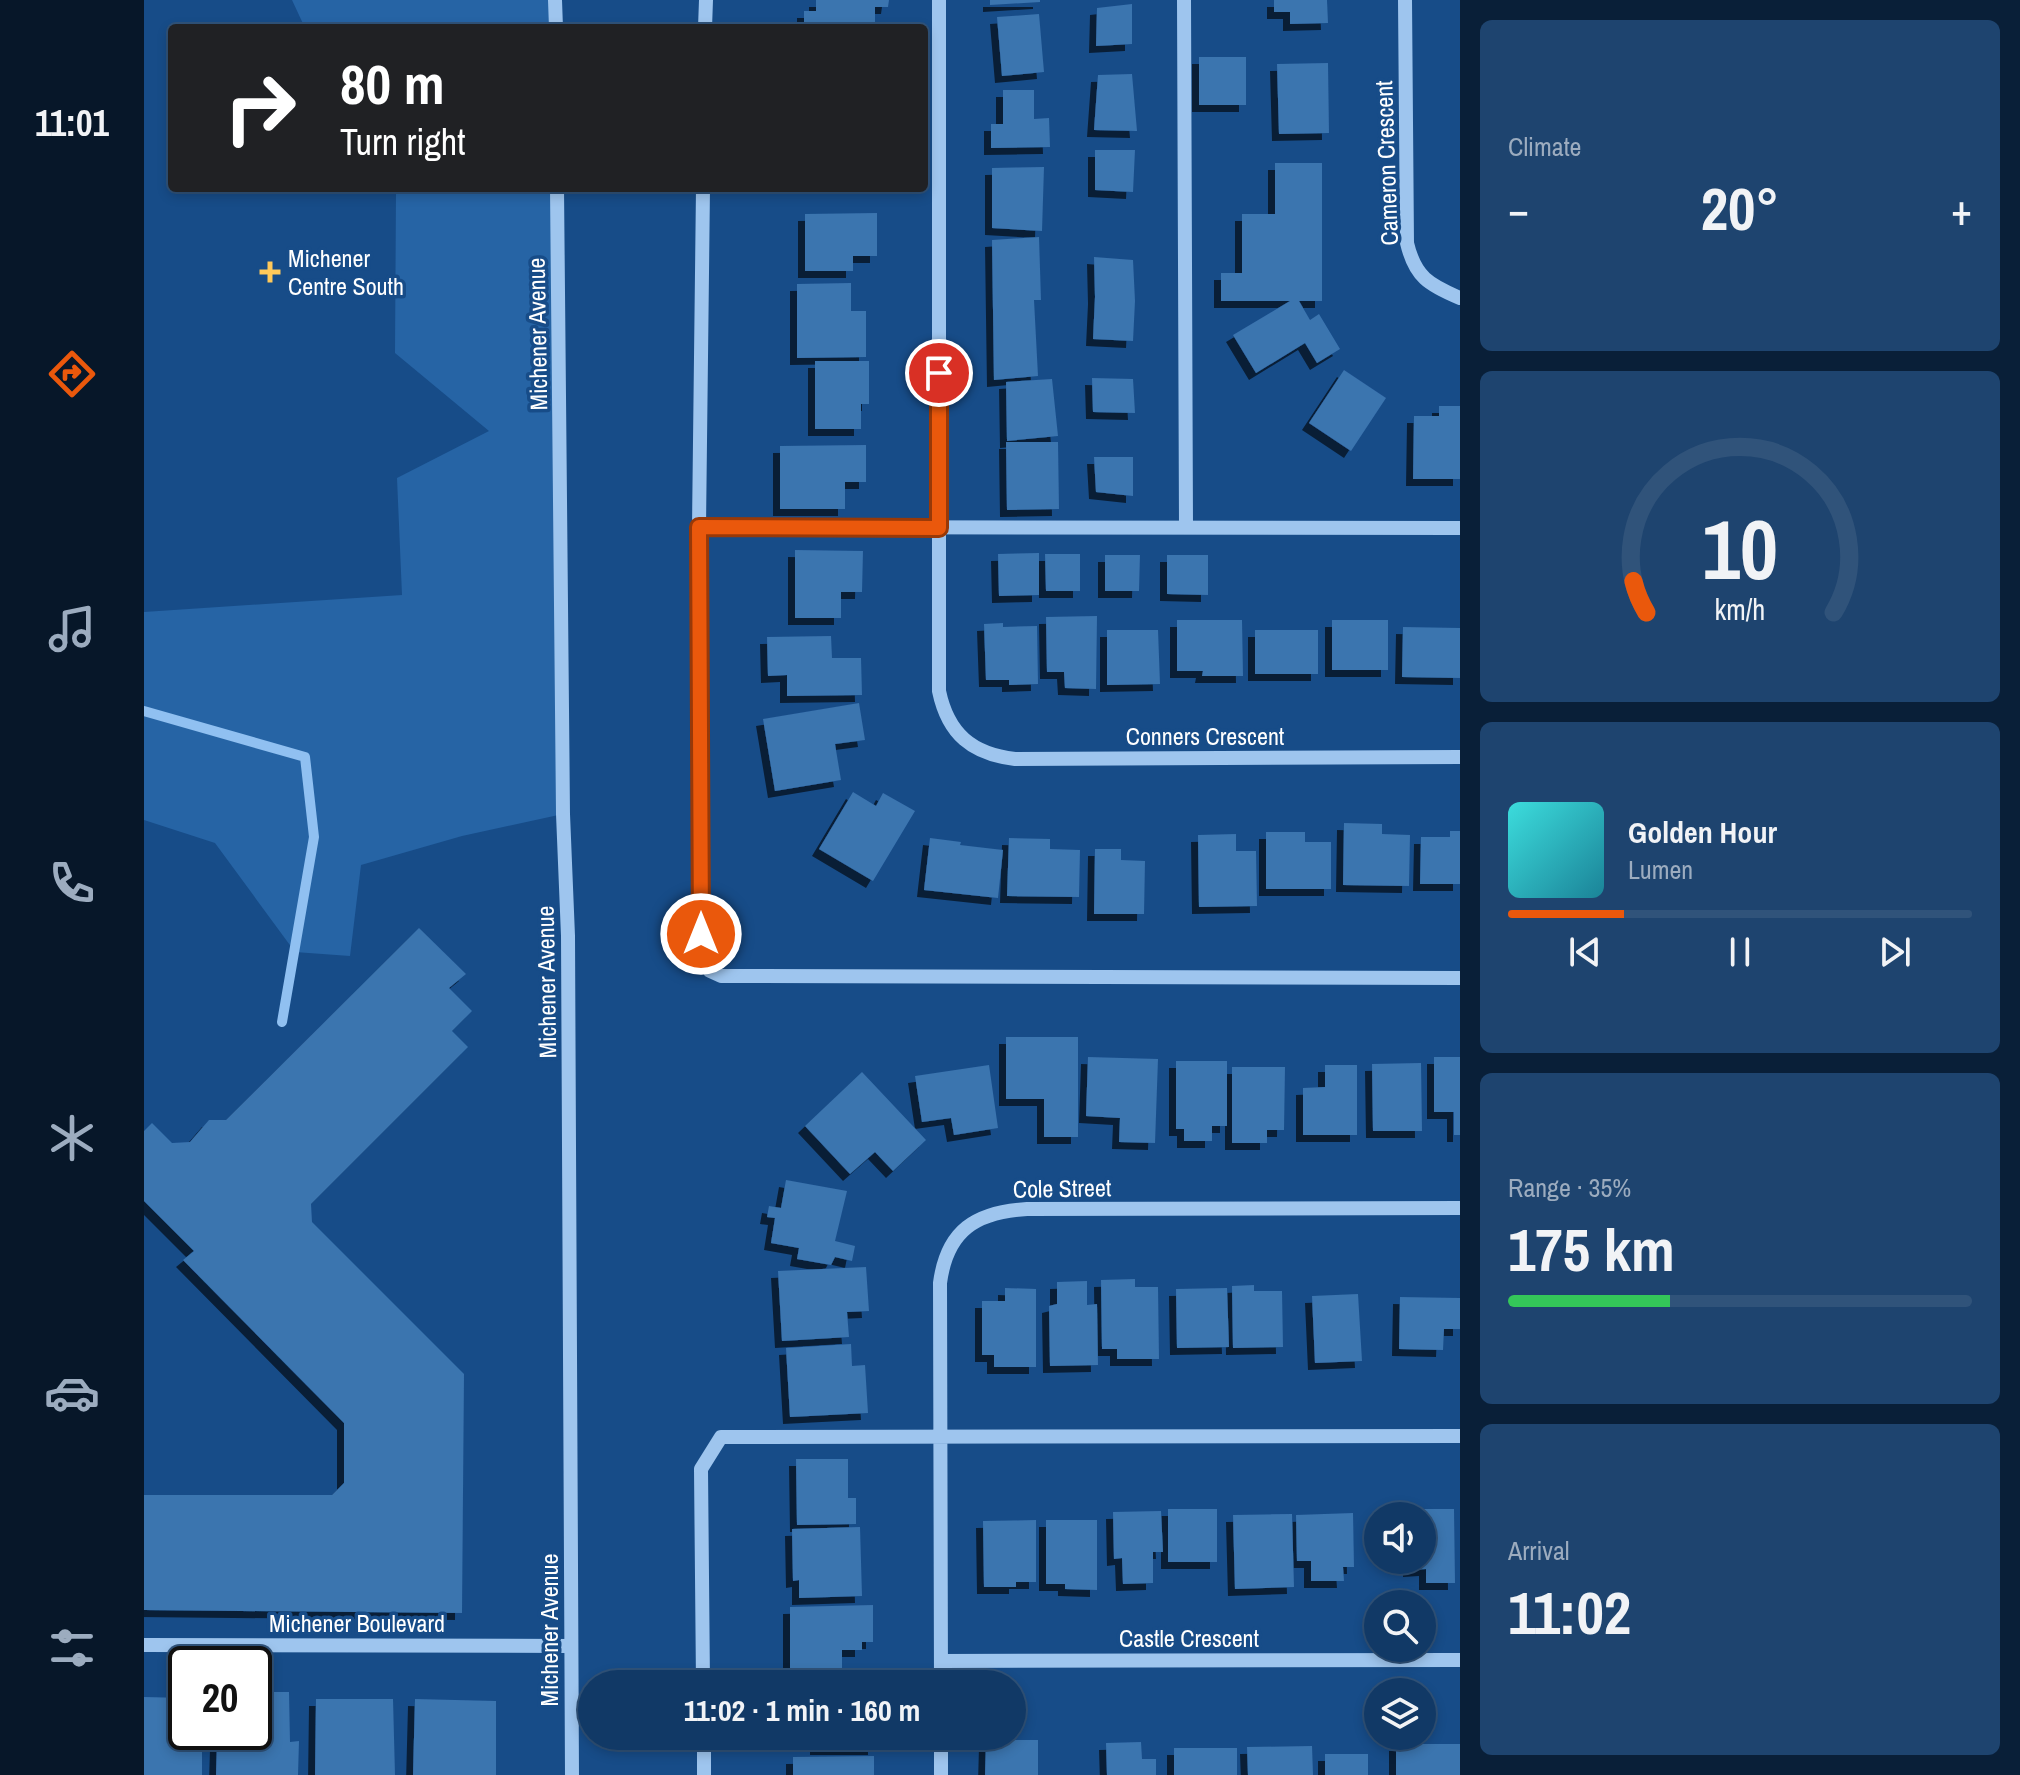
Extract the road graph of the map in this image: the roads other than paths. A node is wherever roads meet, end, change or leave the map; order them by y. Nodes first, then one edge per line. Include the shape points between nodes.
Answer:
1 (555, 0) edge
2 (706, 0) edge
3 (939, 0) edge
4 (1184, 0) edge
5 (1405, 0) edge
6 (556, 24) edge
7 (705, 24) edge
8 (557, 192) edge
9 (703, 192) edge
10 (1460, 298) edge
11 (699, 527) junction
12 (1186, 527) junction
13 (939, 528) junction
14 (1460, 528) edge
15 (1460, 757) edge
16 (1460, 978) edge
17 (1460, 1208) edge
18 (941, 1436) junction
19 (1460, 1436) edge
20 (144, 1645) edge
21 (571, 1646) junction
22 (1460, 1660) edge
23 (941, 1661) junction
24 (703, 1670) edge
25 (941, 1670) edge
26 (704, 1750) edge
27 (941, 1750) edge
28 (572, 1775) edge
29 (704, 1775) edge
30 (941, 1775) edge

1 - 6 street
2 - 7 street
3 - 13 street
4 - 12 street
5 - 10 street, Cameron Crescent via 1407,243 1424,280
8 - 21 street, Michener Avenue
9 - 11 street
11 - 13 street
11 - 16 street via 701,934 710,971 721,976
12 - 13 street
12 - 14 street
13 - 15 street, Conners Crescent via 939,691 943,713 974,749 1015,759
17 - 18 street, Cole Street via 1027,1209 972,1222 950,1245 942,1267
18 - 19 street
18 - 23 street, Cole Street
18 - 24 street via 721,1437 701,1469
20 - 21 street, Michener Boulevard
21 - 28 street, Michener Avenue
22 - 23 street, Castle Crescent
23 - 25 street
26 - 29 street
27 - 30 street

